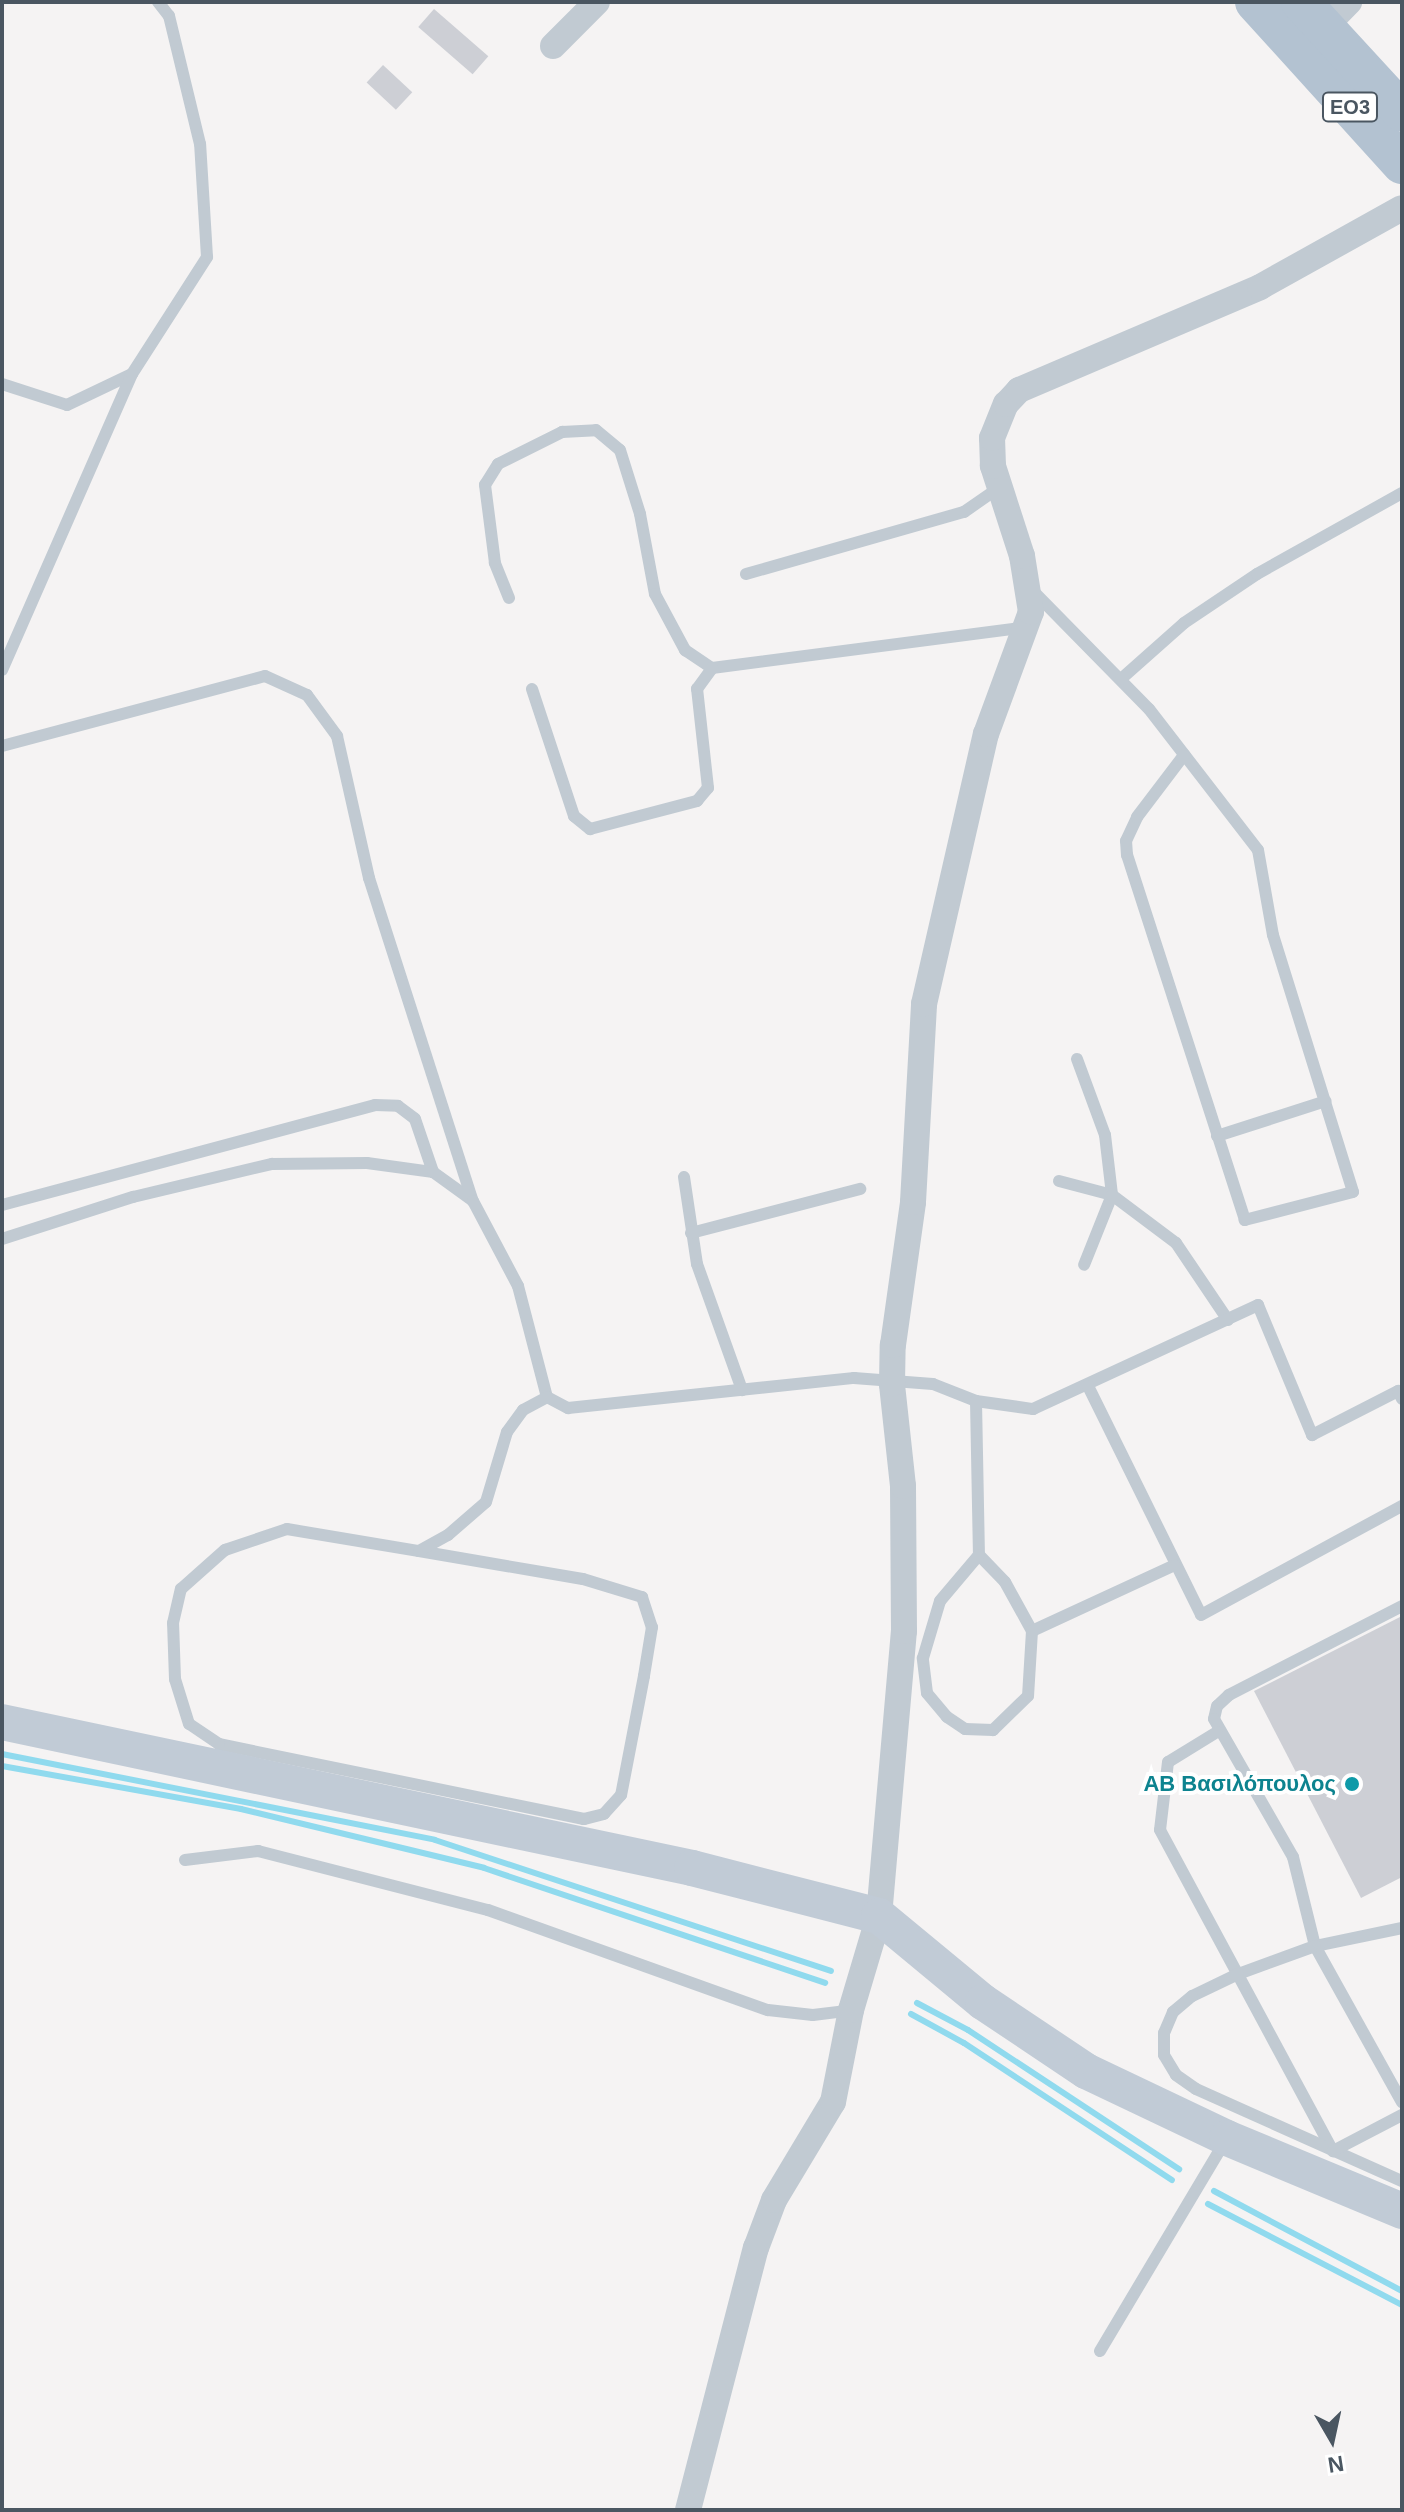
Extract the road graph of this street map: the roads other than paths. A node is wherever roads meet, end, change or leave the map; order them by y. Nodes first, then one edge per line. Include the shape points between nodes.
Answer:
1 (158, 2) edge
2 (597, 2) edge
3 (1255, 2) edge
4 (1318, 21) edge
5 (553, 46) dead end
6 (1402, 112) edge
7 (1402, 164) edge
8 (1402, 208) edge
9 (132, 374) junction
10 (2, 384) edge
11 (1000, 487) junction
12 (1402, 493) edge
13 (746, 574) dead end
14 (1029, 587) junction
15 (509, 598) dead end
16 (1027, 627) junction
17 (712, 668) junction
18 (2, 670) edge
19 (1121, 679) junction
20 (532, 689) dead end
21 (2, 746) edge
22 (1184, 755) junction
23 (1077, 1059) dead end
24 (1326, 1101) junction
25 (1217, 1136) junction
26 (433, 1172) junction
27 (684, 1177) dead end
28 (1059, 1181) dead end
29 (860, 1189) dead end
30 (1112, 1195) junction
31 (473, 1201) junction
32 (2, 1205) edge
33 (691, 1233) junction
34 (2, 1239) edge
35 (1084, 1265) dead end
36 (1228, 1320) junction
37 (892, 1384) junction
38 (1088, 1386) junction
39 (742, 1390) junction
40 (547, 1397) junction
41 (1402, 1399) edge
42 (976, 1401) junction
43 (1402, 1506) edge
44 (419, 1551) junction
45 (979, 1555) junction
46 (1175, 1565) junction
47 (1402, 1606) edge
48 (1032, 1631) junction
49 (2, 1722) edge
50 (1217, 1732) junction
51 (185, 1860) dead end
52 (879, 1916) junction
53 (1402, 1928) edge
54 (1315, 1946) junction
55 (1238, 1974) junction
56 (851, 2010) junction
57 (1402, 2102) edge
58 (1194, 2104) junction
59 (1402, 2115) edge
60 (1227, 2138) junction
61 (1333, 2151) junction
62 (1402, 2181) edge
63 (1402, 2211) edge
64 (1100, 2351) dead end
65 (688, 2510) edge

1 - 9 lane via 169,16 200,144 207,257
2 - 5 street
3 - 4 main road, ΕΟ3
4 - 6 main road, ΕΟ3
4 - 7 main road, ΕΟ3
8 - 11 street via 1260,287 1019,390 1006,404 992,438
9 - 10 lane via 67,405
9 - 18 lane
11 - 13 lane via 964,512
11 - 14 street
12 - 19 lane via 1257,574 1184,623
14 - 16 street
14 - 19 lane
15 - 17 lane via 495,563 485,485 498,464 562,432 596,430 620,450 640,514 655,594 685,650
16 - 17 lane
16 - 37 street via 986,734 924,1004 913,1202
17 - 20 lane via 697,689 708,788 697,801 590,829 574,816
19 - 22 lane
21 - 31 lane via 265,676 307,695 337,736 369,878
22 - 24 lane via 1258,850 1273,935
22 - 25 lane via 1137,817 1126,841 1127,855
23 - 30 lane via 1105,1135
24 - 25 lane
24 - 25 lane via 1353,1192 1245,1220
26 - 31 lane
26 - 32 lane via 415,1119 398,1106 375,1105
26 - 34 lane via 367,1163 272,1164 133,1197
27 - 33 lane
28 - 30 lane
29 - 33 lane
30 - 35 lane
30 - 36 lane via 1176,1243
31 - 40 lane via 518,1286
33 - 39 lane via 708,1306
36 - 38 lane
36 - 41 lane via 1258,1305 1312,1435 1398,1391
37 - 39 lane via 854,1378
37 - 42 lane via 933,1384
37 - 52 street via 903,1486 904,1631
38 - 42 lane via 1033,1409
38 - 46 lane
39 - 40 lane via 568,1408
40 - 44 lane via 523,1410 507,1432 486,1502 448,1535
42 - 45 lane
43 - 46 lane via 1201,1615
44 - 44 lane via 287,1529 225,1550 181,1589 173,1623 175,1679 189,1724 219,1744 584,1819 604,1814 621,1795 644,1676 652,1627 642,1597 583,1579
45 - 48 lane via 1005,1582
45 - 48 lane via 956,1578 930,1625 923,1658 927,1693 965,1729 993,1730 1028,1696
46 - 48 lane
47 - 50 lane via 1229,1695 1217,1706
49 - 52 street via 692,1868
50 - 54 lane via 1293,1857
50 - 55 lane via 1168,1762 1160,1830
51 - 56 lane via 258,1851 488,1910 768,2010 813,2015
52 - 56 street
52 - 58 street via 1044,2046
53 - 54 lane
54 - 55 lane
54 - 57 lane
55 - 58 lane via 1192,1996 1173,2012 1164,2033 1164,2055
55 - 61 lane
56 - 65 street via 833,2102 774,2200 756,2248
58 - 60 street
58 - 61 lane
59 - 61 lane
60 - 63 street
60 - 64 lane
61 - 62 lane

